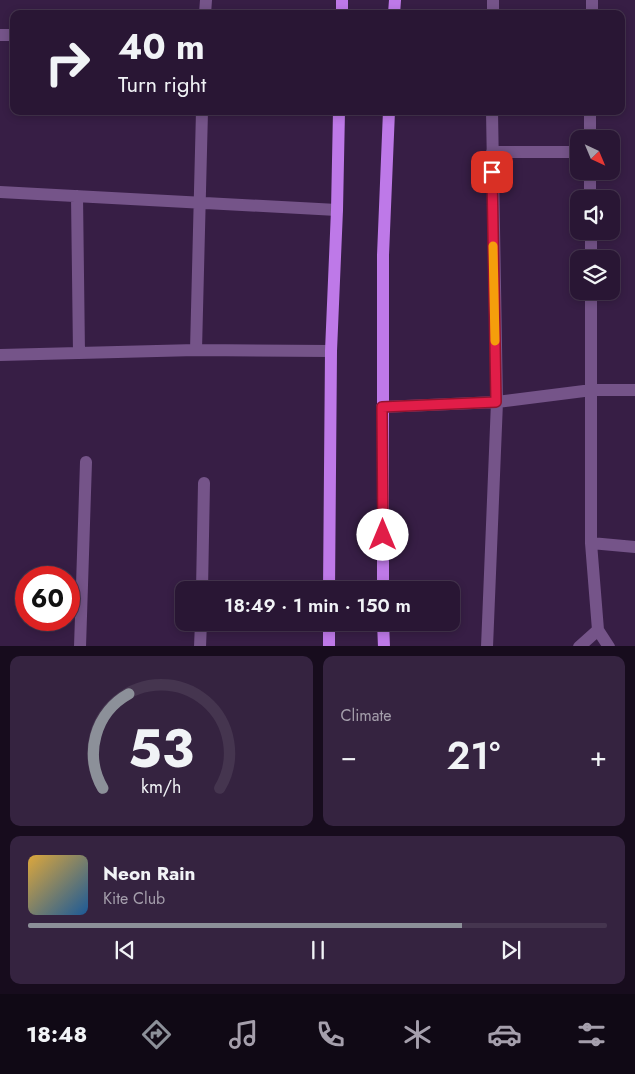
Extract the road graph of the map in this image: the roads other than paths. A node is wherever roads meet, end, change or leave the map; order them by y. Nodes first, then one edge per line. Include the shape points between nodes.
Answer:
1 (202, 115) edge
2 (339, 115) edge
3 (389, 115) edge
4 (492, 115) edge
5 (590, 115) edge
6 (590, 130) edge
7 (492, 152) junction
8 (570, 152) edge
9 (0, 192) edge
10 (77, 196) junction
11 (200, 202) junction
12 (337, 210) junction
13 (591, 300) edge
14 (196, 350) junction
15 (331, 351) junction
16 (79, 353) junction
17 (0, 356) edge
18 (592, 390) junction
19 (635, 390) edge
20 (496, 402) junction
21 (382, 407) junction
22 (86, 462) dead end
23 (204, 483) dead end
24 (591, 543) junction
25 (635, 547) edge
26 (202, 581) edge
27 (330, 581) edge
28 (383, 581) edge
29 (598, 630) junction
30 (201, 631) edge
31 (329, 631) edge
32 (383, 631) edge
33 (80, 646) edge
34 (200, 646) edge
35 (329, 646) edge
36 (384, 646) edge
37 (487, 646) edge
38 (579, 646) edge
39 (610, 646) edge

1 - 11 street
2 - 12 main road
3 - 21 main road via 383,255
4 - 7 street
5 - 6 street
7 - 8 street
7 - 20 street
9 - 10 street
10 - 11 street
10 - 16 street
11 - 12 street
11 - 14 street
12 - 15 main road
13 - 18 street
14 - 15 street
14 - 16 street
15 - 27 main road
16 - 17 street
18 - 19 street
18 - 20 street
18 - 24 street
20 - 21 street
20 - 37 street
21 - 28 main road
22 - 33 street
23 - 26 street
24 - 25 street
24 - 29 street
29 - 38 street
29 - 39 street
30 - 34 street
31 - 35 main road
32 - 36 main road

